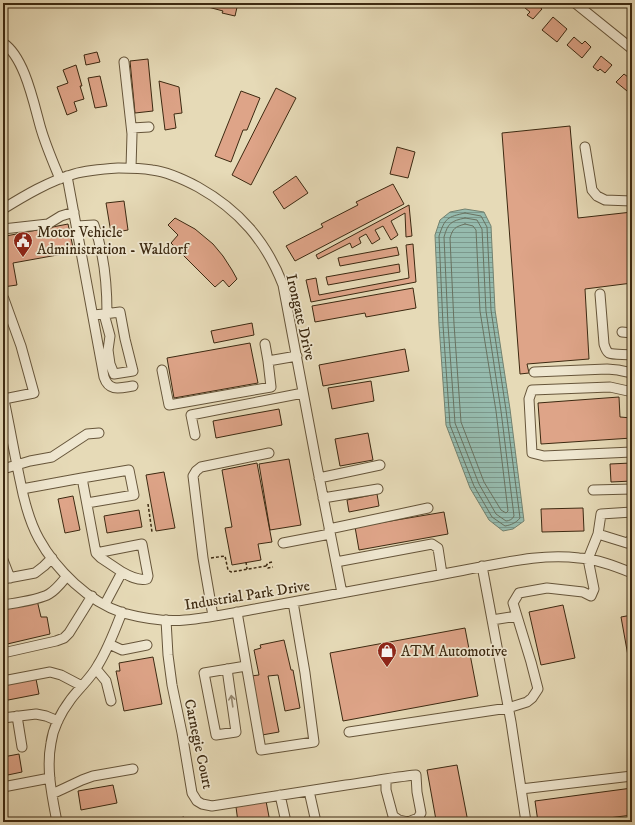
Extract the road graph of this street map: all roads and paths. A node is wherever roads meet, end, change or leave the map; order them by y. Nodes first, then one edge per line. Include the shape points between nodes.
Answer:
1 (576, 3) edge
2 (3, 43) edge
3 (632, 49) edge
4 (124, 62) dead end
5 (149, 127) dead end
6 (132, 128) junction
7 (585, 147) dead end
8 (131, 168) junction
9 (64, 177) junction
10 (632, 201) edge
11 (3, 209) edge
12 (74, 212) junction
13 (77, 226) junction
14 (3, 229) edge
15 (600, 294) dead end
16 (3, 300) edge
17 (105, 313) junction
18 (93, 315) junction
19 (622, 332) dead end
20 (632, 333) edge
21 (265, 344) dead end
22 (632, 355) edge
23 (296, 356) junction
24 (268, 361) junction
25 (162, 370) dead end
26 (534, 372) dead end
27 (632, 373) edge
28 (133, 386) dead end
29 (632, 390) edge
30 (303, 393) junction
31 (3, 397) edge
32 (99, 433) dead end
33 (195, 435) dead end
34 (632, 452) edge
35 (269, 453) dead end
36 (17, 465) junction
37 (380, 465) dead end
38 (3, 469) edge
39 (82, 478) junction
40 (319, 478) junction
41 (22, 489) junction
42 (378, 489) dead end
43 (632, 489) edge
44 (593, 490) dead end
45 (323, 498) junction
46 (87, 503) junction
47 (148, 504) dead end
48 (428, 508) dead end
49 (632, 512) edge
50 (330, 531) junction
51 (152, 532) dead end
52 (598, 534) junction
53 (632, 539) edge
54 (283, 543) dead end
55 (96, 553) junction
56 (52, 558) junction
57 (209, 559) dead end
58 (588, 559) junction
59 (3, 560) edge
60 (246, 562) dead end
61 (272, 562) dead end
62 (336, 562) junction
63 (266, 566) junction
64 (482, 566) junction
65 (273, 567) dead end
66 (247, 569) junction
67 (122, 572) junction
68 (632, 573) edge
69 (442, 574) junction
70 (67, 576) junction
71 (6, 579) edge
72 (342, 593) junction
73 (92, 596) junction
74 (293, 602) junction
75 (105, 604) junction
76 (3, 605) edge
77 (122, 612) junction
78 (237, 612) junction
79 (213, 616) junction
80 (517, 616) junction
81 (166, 620) junction
82 (492, 620) junction
83 (109, 644) junction
84 (147, 646) dead end
85 (3, 653) edge
86 (246, 666) junction
87 (96, 669) junction
88 (227, 669) junction
89 (3, 681) edge
90 (82, 686) junction
91 (110, 701) dead end
92 (508, 708) junction
93 (17, 716) junction
94 (3, 718) edge
95 (58, 721) junction
96 (349, 732) dead end
97 (22, 747) dead end
98 (134, 769) dead end
99 (632, 776) edge
100 (50, 778) junction
101 (386, 779) junction
102 (3, 787) edge
103 (521, 789) junction
104 (309, 791) junction
105 (52, 794) junction
106 (280, 795) junction
107 (57, 822) edge
108 (286, 822) edge
109 (316, 822) edge
110 (526, 822) edge

1 - 3 street
2 - 9 street via 20,64 29,84 41,130
4 - 6 street
5 - 6 street
6 - 8 street
7 - 10 street via 592,190 597,196 605,200
8 - 9 street, Irongate Drive via 102,169
8 - 23 street, Irongate Drive via 166,173 190,183 225,204 249,227 265,249 281,281
9 - 11 street, Irongate Drive
9 - 12 street
12 - 13 street
12 - 14 street via 48,224
13 - 17 street via 94,225 97,233 107,299
13 - 18 street
15 - 22 street via 605,348 611,353
16 - 31 street via 21,346 34,393
17 - 17 street via 110,336 110,364 114,374 133,371 120,312
17 - 18 street
18 - 28 street via 106,382 112,388
19 - 20 street
21 - 24 street
23 - 24 street
23 - 30 street, Irongate Drive
24 - 25 street via 271,387 169,405
26 - 27 street via 607,369
29 - 34 street via 610,387 532,390 529,399 532,453 544,456
30 - 33 street via 191,415
30 - 40 street, Irongate Drive
31 - 36 street, Industrial Park Drive
32 - 36 street via 87,434 52,457
35 - 79 street via 201,467 193,476
36 - 38 street
36 - 41 street, Industrial Park Drive
37 - 40 street
39 - 41 street
39 - 46 street
39 - 46 street via 129,470 134,495
40 - 45 street, Irongate Drive
41 - 56 street, Industrial Park Drive via 32,526
42 - 45 street
43 - 44 street
45 - 50 street, Irongate Drive
46 - 55 street
47 - 51 path
48 - 50 street
49 - 52 street via 601,514
50 - 54 street
50 - 62 street, Irongate Drive
52 - 53 street via 627,543
52 - 58 street
55 - 67 street
55 - 67 street via 142,544 147,579 135,578
56 - 70 street, Industrial Park Drive
56 - 71 street via 35,573
57 - 66 path via 225,556 228,570 231,572
58 - 64 street, Industrial Park Drive via 545,557
58 - 68 street, Industrial Park Drive
58 - 80 street via 594,589 591,596 583,592 547,588 519,593 513,603
59 - 71 street
60 - 66 path
61 - 63 path
62 - 69 street via 432,544 438,548
62 - 72 street, Irongate Drive
63 - 65 path
63 - 66 path
64 - 69 street, Industrial Park Drive
64 - 82 street
67 - 75 street
69 - 72 street, Industrial Park Drive
70 - 73 street, Industrial Park Drive
70 - 76 street via 55,590 43,597
72 - 74 street, Industrial Park Drive
73 - 75 street, Industrial Park Drive
73 - 85 street via 64,638
74 - 78 street, Industrial Park Drive
74 - 86 street via 314,742 261,750
75 - 77 street, Industrial Park Drive
77 - 81 street, Industrial Park Drive
77 - 83 street
78 - 79 street, Industrial Park Drive
78 - 86 street
79 - 81 street, Industrial Park Drive
80 - 82 street
80 - 92 street via 538,689 527,702
81 - 106 street, Carnegie Court via 172,685 192,793 197,801 212,806
82 - 92 street
83 - 84 street via 122,650
83 - 87 street
86 - 88 street
87 - 90 street
87 - 91 street via 106,681
88 -> 88 street via 204,673 216,735 236,732
89 - 90 street via 50,672
90 - 95 street via 70,699
92 - 96 street
92 - 103 street
93 - 94 street
93 - 95 street via 36,714
93 - 97 street
95 - 100 street via 51,742
98 - 105 street via 93,776
99 - 103 street
100 - 102 street
100 - 105 street
101 - 101 street, Carnegie Court via 386,790 393,816 408,822 418,818 421,813 416,775
101 - 104 street, Carnegie Court
103 - 110 street
104 - 106 street, Carnegie Court
104 - 109 street
105 - 107 street
106 - 108 street

